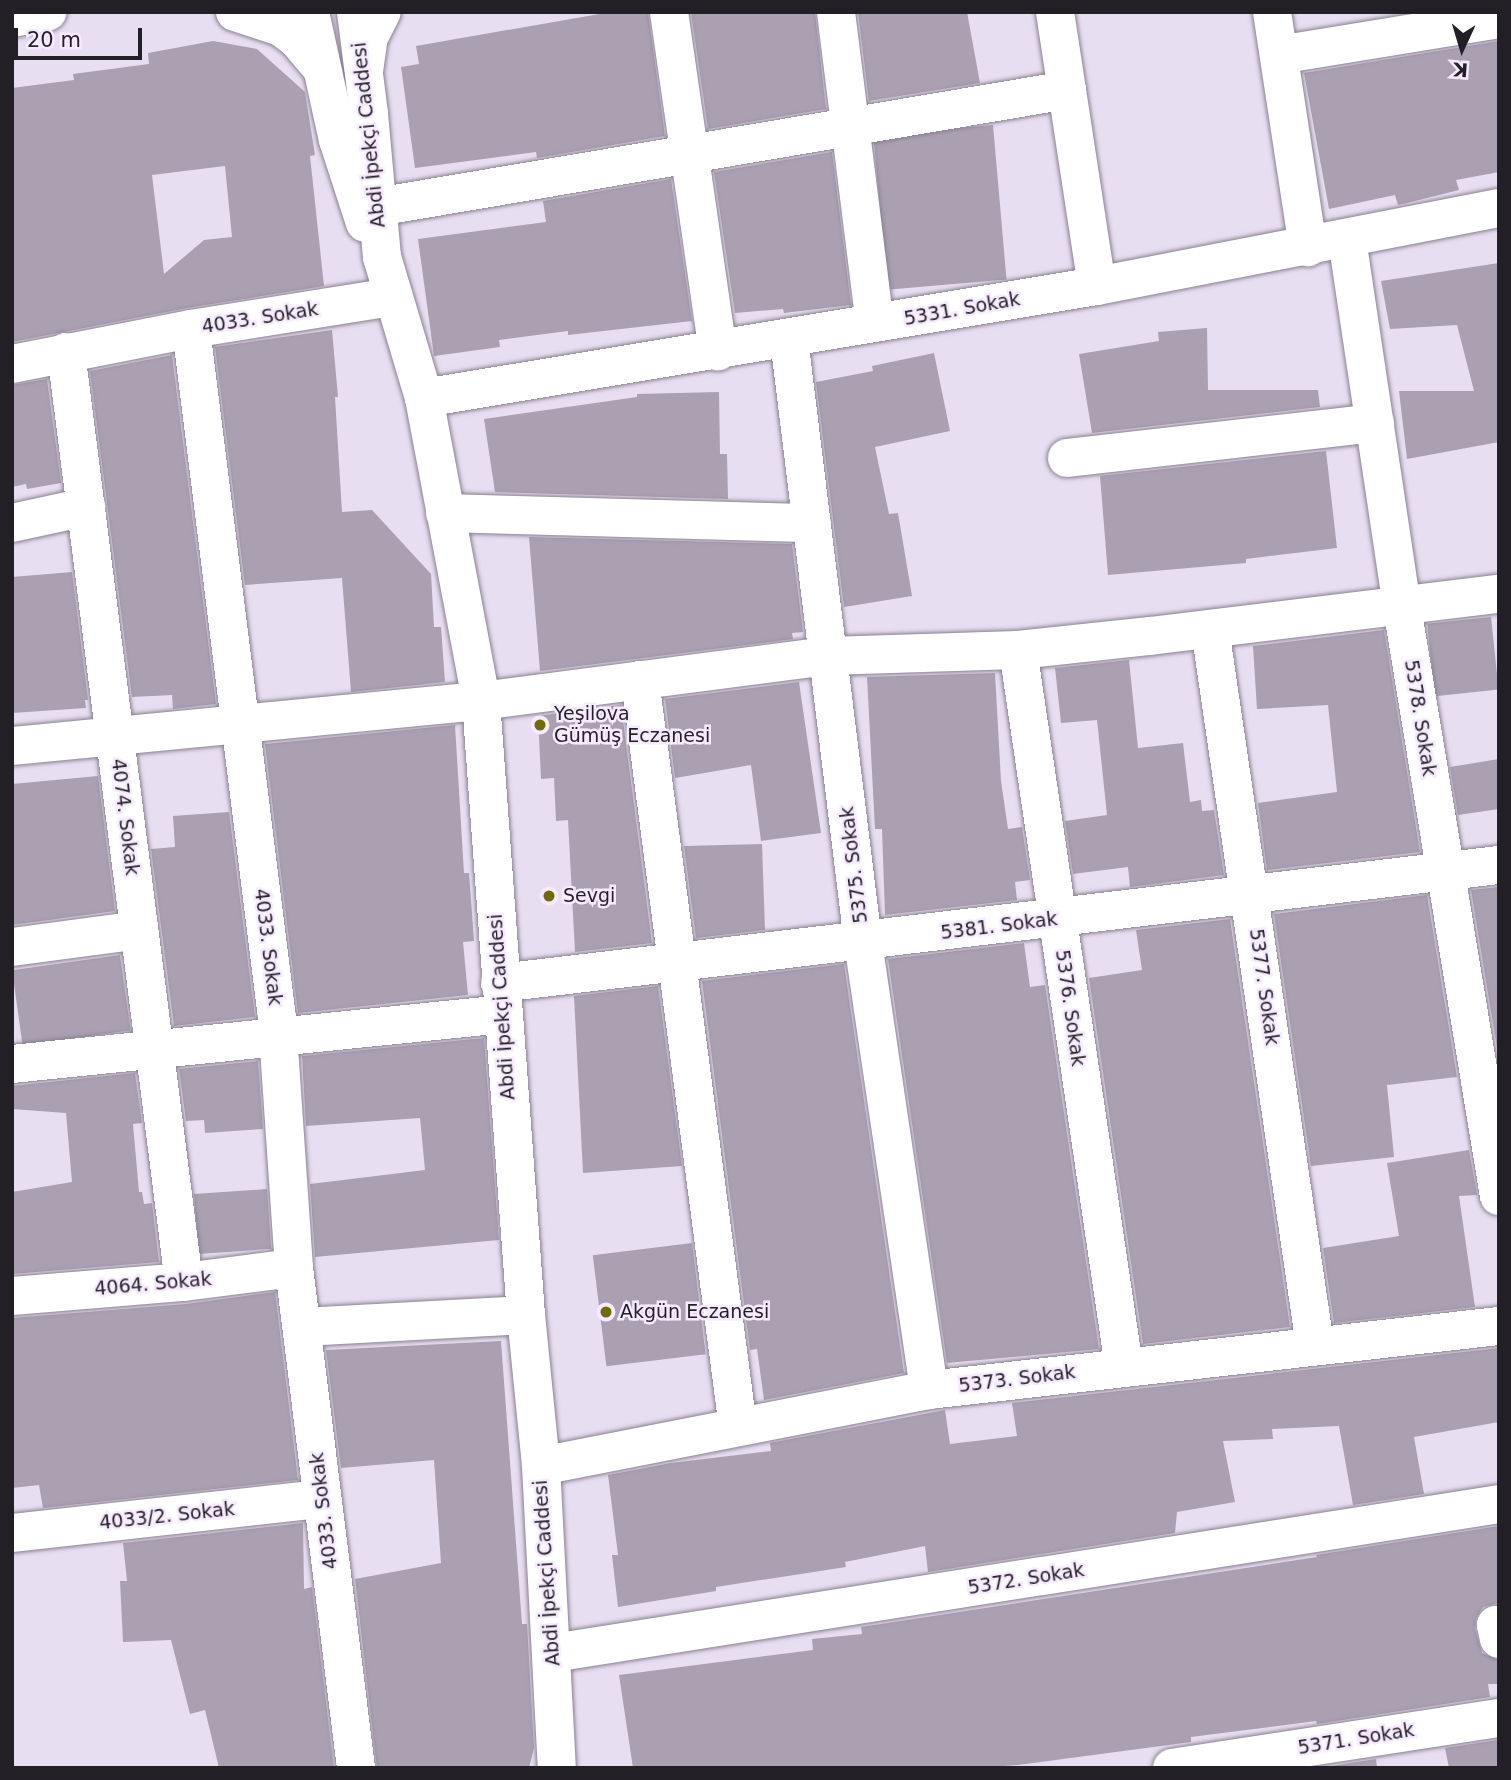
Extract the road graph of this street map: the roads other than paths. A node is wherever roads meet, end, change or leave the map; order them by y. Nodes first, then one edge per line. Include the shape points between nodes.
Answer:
1 (47, 12) edge
2 (235, 12) edge
3 (310, 12) edge
4 (356, 12) edge
5 (382, 12) edge
6 (669, 12) edge
7 (836, 12) edge
8 (1055, 12) edge
9 (1272, 12) edge
10 (12, 18) edge
11 (1499, 19) edge
12 (1279, 55) junction
13 (323, 71) junction
14 (364, 73) junction
15 (1067, 90) junction
16 (850, 127) junction
17 (689, 154) junction
18 (377, 207) junction
19 (1499, 208) edge
20 (1347, 239) junction
21 (1308, 247) junction
22 (382, 257) junction
23 (1097, 286) junction
24 (391, 297) junction
25 (875, 323) junction
26 (191, 329) junction
27 (789, 339) junction
28 (718, 351) junction
29 (66, 352) junction
30 (12, 364) edge
31 (424, 398) junction
32 (1375, 423) junction
33 (1068, 457) dead end
34 (86, 508) junction
35 (445, 513) junction
36 (12, 523) edge
37 (812, 523) junction
38 (1499, 594) edge
39 (1402, 607) junction
40 (1210, 629) junction
41 (1017, 650) junction
42 (828, 656) junction
43 (640, 680) junction
44 (481, 701) junction
45 (239, 724) junction
46 (115, 736) junction
47 (12, 746) edge
48 (1499, 865) edge
49 (1444, 874) junction
50 (1251, 895) junction
51 (1056, 919) junction
52 (139, 930) junction
53 (863, 942) junction
54 (12, 947) edge
55 (678, 963) junction
56 (501, 999) junction
57 (278, 1037) junction
58 (155, 1051) junction
59 (12, 1064) edge
60 (1499, 1196) edge
61 (293, 1268) junction
62 (184, 1282) junction
63 (12, 1296) edge
64 (526, 1315) junction
65 (1499, 1326) edge
66 (303, 1327) junction
67 (1315, 1345) junction
68 (1124, 1367) junction
69 (929, 1390) junction
70 (738, 1427) junction
71 (541, 1466) junction
72 (322, 1499) junction
73 (1499, 1504) edge
74 (12, 1534) edge
75 (1499, 1625) edge
76 (1499, 1639) edge
77 (553, 1653) junction
78 (1499, 1717) edge
79 (356, 1768) edge
80 (556, 1768) edge
81 (1172, 1768) edge

1 - 10 street
2 - 13 street via 281,27 298,39
3 - 13 street, Abdi İpekçi Caddesi
4 - 14 street, Abdi İpekçi Caddesi
5 - 14 street via 369,37
6 - 17 street
7 - 16 street
8 - 15 street
9 - 12 street
11 - 12 street
12 - 21 street
13 - 22 street, Abdi İpekçi Caddesi via 348,178
14 - 18 street, Abdi İpekçi Caddesi
15 - 16 street
15 - 23 street
16 - 17 street
16 - 25 street
17 - 18 street
17 - 28 street
18 - 22 street, Abdi İpekçi Caddesi
19 - 20 street, 5331. Sokak
20 - 21 street, 5331. Sokak
20 - 32 street, 5378. Sokak
21 - 23 street, 5331. Sokak
22 - 24 street, Abdi İpekçi Caddesi
23 - 25 street, 5331. Sokak
24 - 26 street, 4033. Sokak
24 - 31 street, Abdi İpekçi Caddesi
25 - 27 street, 5331. Sokak
26 - 29 street
26 - 45 street, 4033. Sokak
27 - 28 street, 5331. Sokak
27 - 37 street, 5375. Sokak
28 - 31 street, 5331. Sokak
29 - 30 street
29 - 34 street, 4074. Sokak
31 - 35 street, Abdi İpekçi Caddesi
32 - 33 street
32 - 39 street, 5378. Sokak
34 - 36 street
34 - 46 street, 4074. Sokak
35 - 37 street
35 - 44 street, Abdi İpekçi Caddesi
37 - 42 street, 5375. Sokak
38 - 39 street
39 - 40 street
39 - 49 street, 5378. Sokak
40 - 41 street
40 - 50 street, 5377. Sokak
41 - 42 street
41 - 51 street, 5376. Sokak
42 - 43 street
42 - 53 street, 5375. Sokak
43 - 44 street
43 - 55 street
44 - 45 street
44 - 56 street, Abdi İpekçi Caddesi
45 - 46 street
45 - 57 street, 4033. Sokak
46 - 47 street
46 - 52 street, 4074. Sokak
48 - 49 street, 5381. Sokak
49 - 50 street, 5381. Sokak
49 - 60 street, 5378. Sokak
50 - 51 street, 5381. Sokak
50 - 67 street, 5377. Sokak
51 - 53 street, 5381. Sokak
51 - 68 street, 5376. Sokak
52 - 54 street
52 - 58 street, 4074. Sokak
53 - 55 street, 5381. Sokak
53 - 69 street, 5375. Sokak
55 - 56 street, 5381. Sokak
55 - 70 street
56 - 57 street, 5381. Sokak
56 - 64 street, Abdi İpekçi Caddesi
57 - 58 street, 5381. Sokak
57 - 61 street, 4033. Sokak
58 - 59 street, 5381. Sokak
58 - 62 street, 4074. Sokak
61 - 62 street, 4064. Sokak
61 - 66 street, 4033. Sokak
62 - 63 street, 4064. Sokak
64 - 66 street
64 - 71 street, Abdi İpekçi Caddesi
65 - 67 street, 5373. Sokak
66 - 72 street, 4033. Sokak
67 - 68 street, 5373. Sokak
68 - 69 street, 5373. Sokak
69 - 70 street, 5373. Sokak
70 - 71 street, 5373. Sokak
71 - 77 street, Abdi İpekçi Caddesi
72 - 74 street, 4033/2. Sokak
72 - 79 street, 4033. Sokak
73 - 77 street, 5372. Sokak
75 - 76 street
77 - 80 street, Abdi İpekçi Caddesi
78 - 81 street, 5371. Sokak

